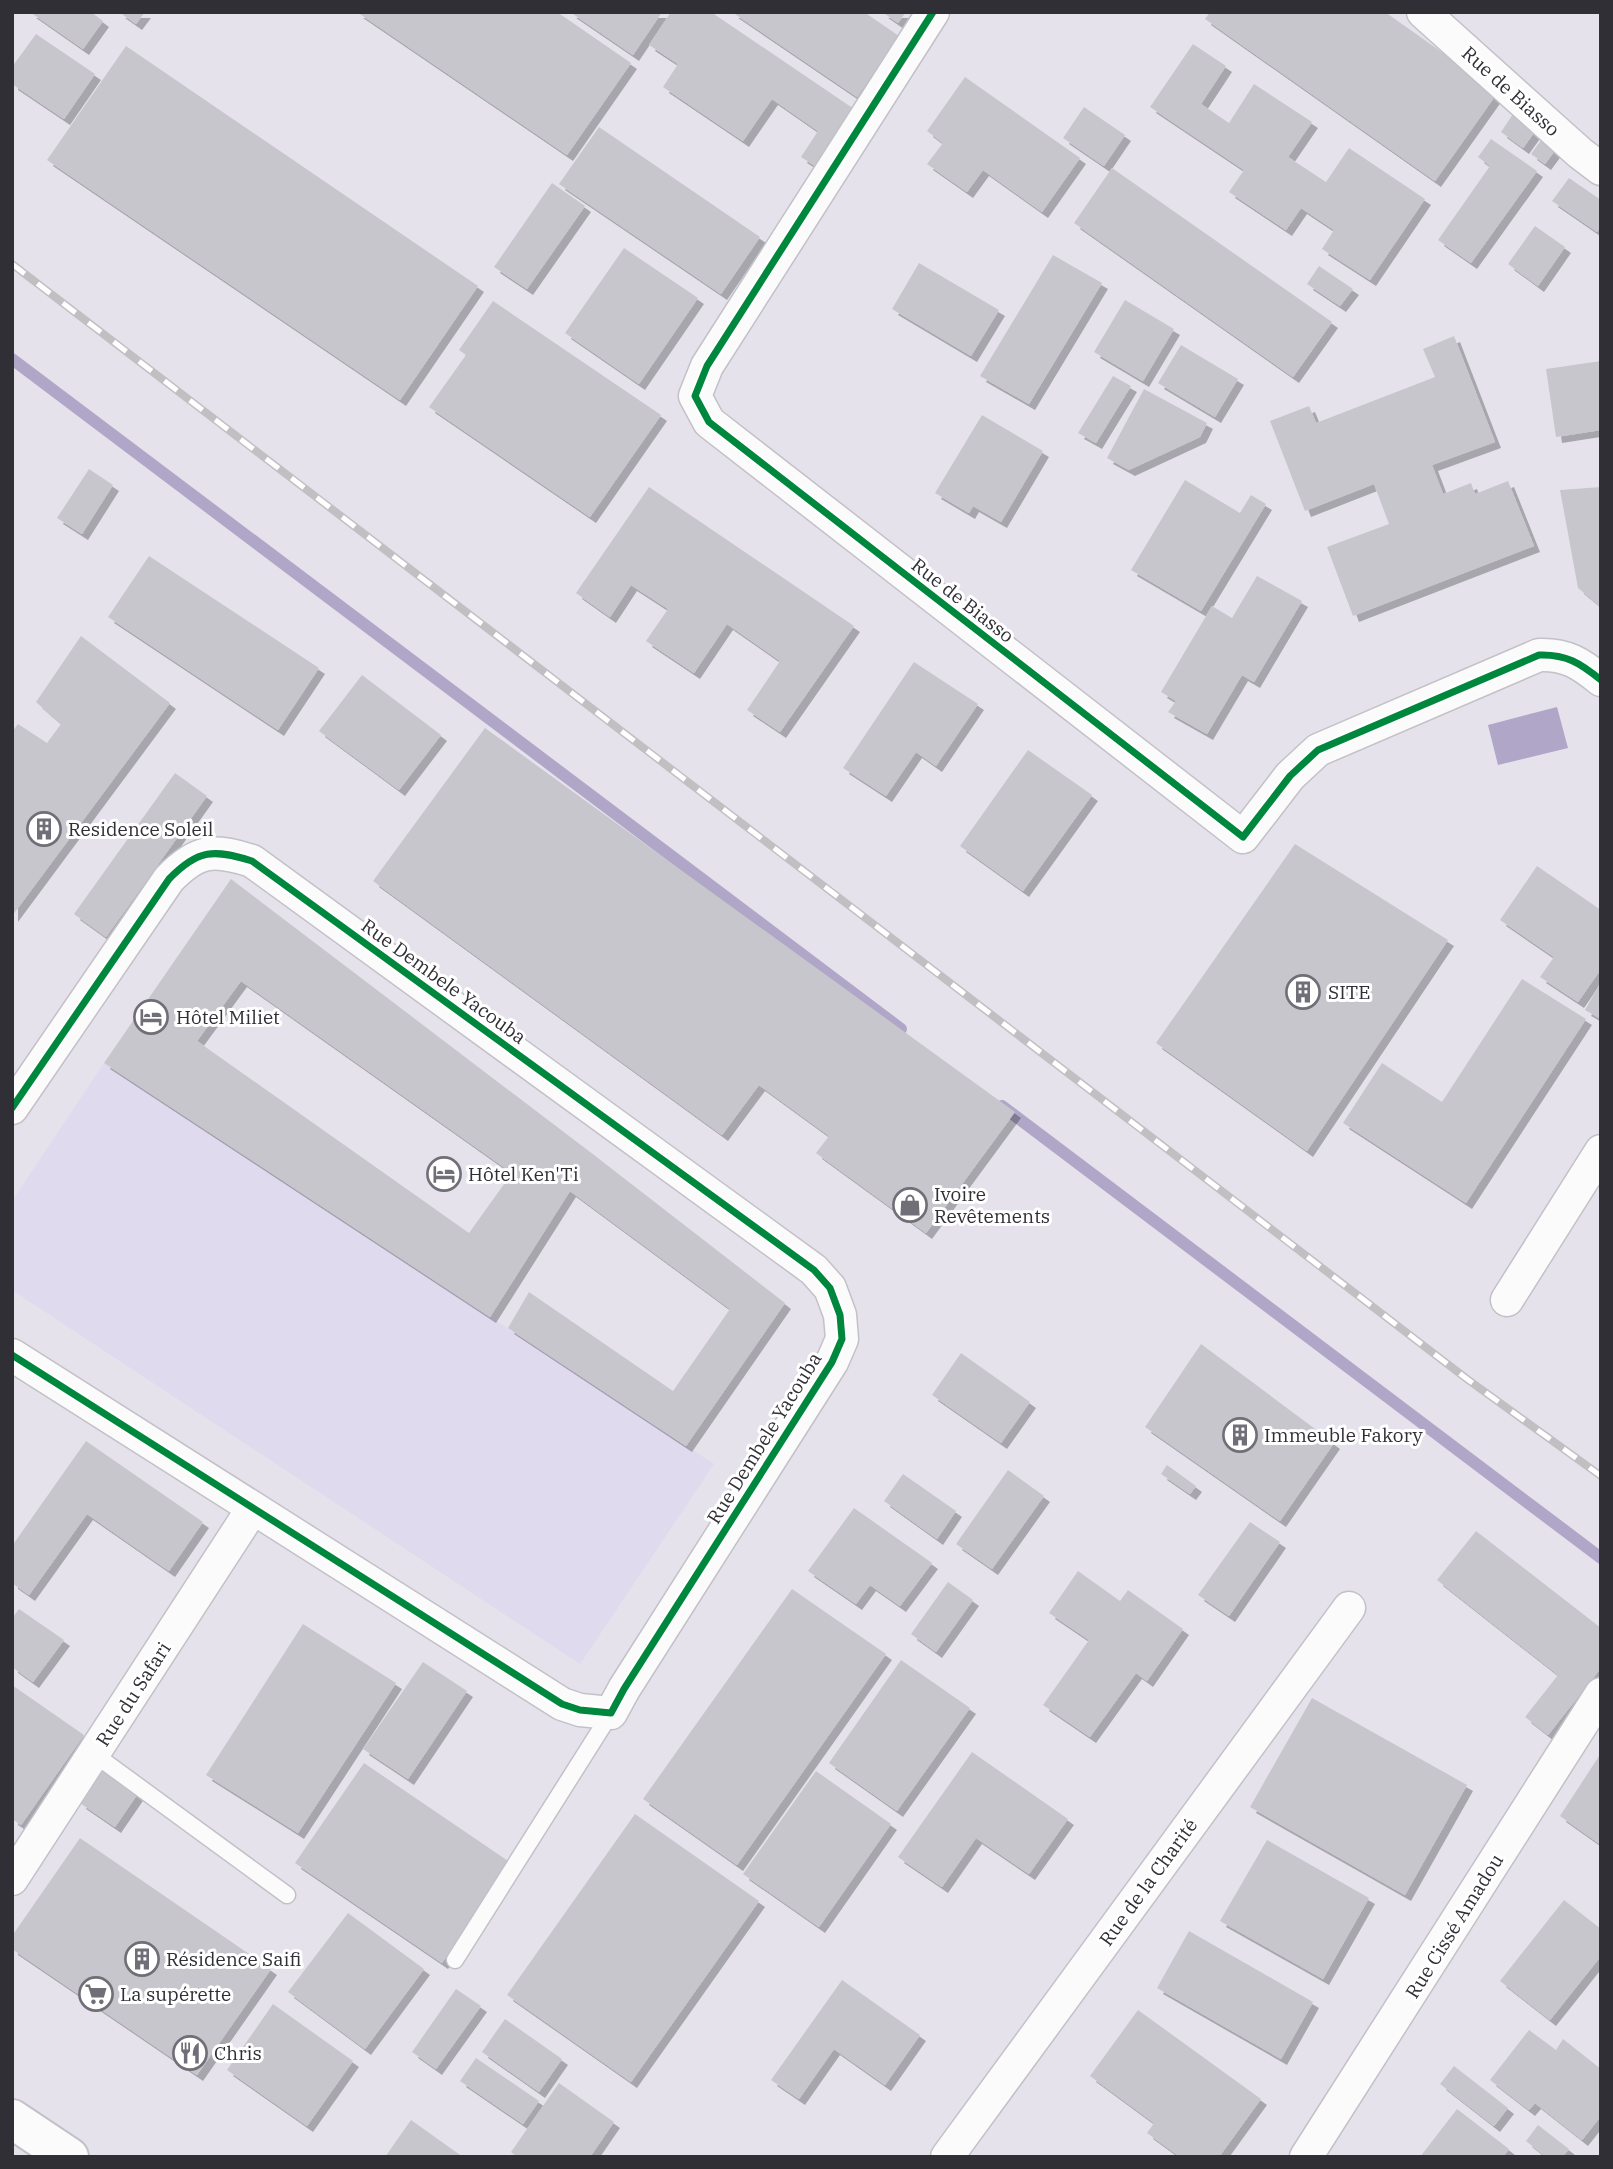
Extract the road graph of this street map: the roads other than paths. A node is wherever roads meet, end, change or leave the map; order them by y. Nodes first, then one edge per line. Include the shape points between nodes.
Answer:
1 (933, 12) edge
2 (1423, 12) edge
3 (1601, 169) edge
4 (1601, 680) edge
5 (12, 1108) edge
6 (1601, 1151) edge
7 (1507, 1300) dead end
8 (12, 1355) edge
9 (253, 1508) junction
10 (1349, 1608) dead end
11 (1601, 1694) edge
12 (611, 1713) junction
13 (94, 1754) junction
14 (12, 1880) edge
15 (287, 1895) dead end
16 (456, 1960) dead end
17 (12, 2119) edge
18 (69, 2157) edge
19 (947, 2157) edge
20 (1306, 2157) edge

1 - 4 street, Rue de Biasso via 707,366 695,396 709,422 1243,837 1290,776 1318,750 1539,654 1573,660
2 - 3 street, Rue de Biasso
5 - 12 street, Rue Dembele Yacouba via 169,878 183,864 207,853 229,853 253,861 814,1270 831,1288 840,1315 842,1339 832,1362
6 - 7 street
8 - 9 street
9 - 12 street via 562,1704
9 - 13 street, Rue du Safari
10 - 19 street, Rue de la Charité
11 - 20 street, Rue Cissé Amadou
12 - 16 lane
13 - 14 street, Rue du Safari
13 - 15 lane
17 - 18 street

